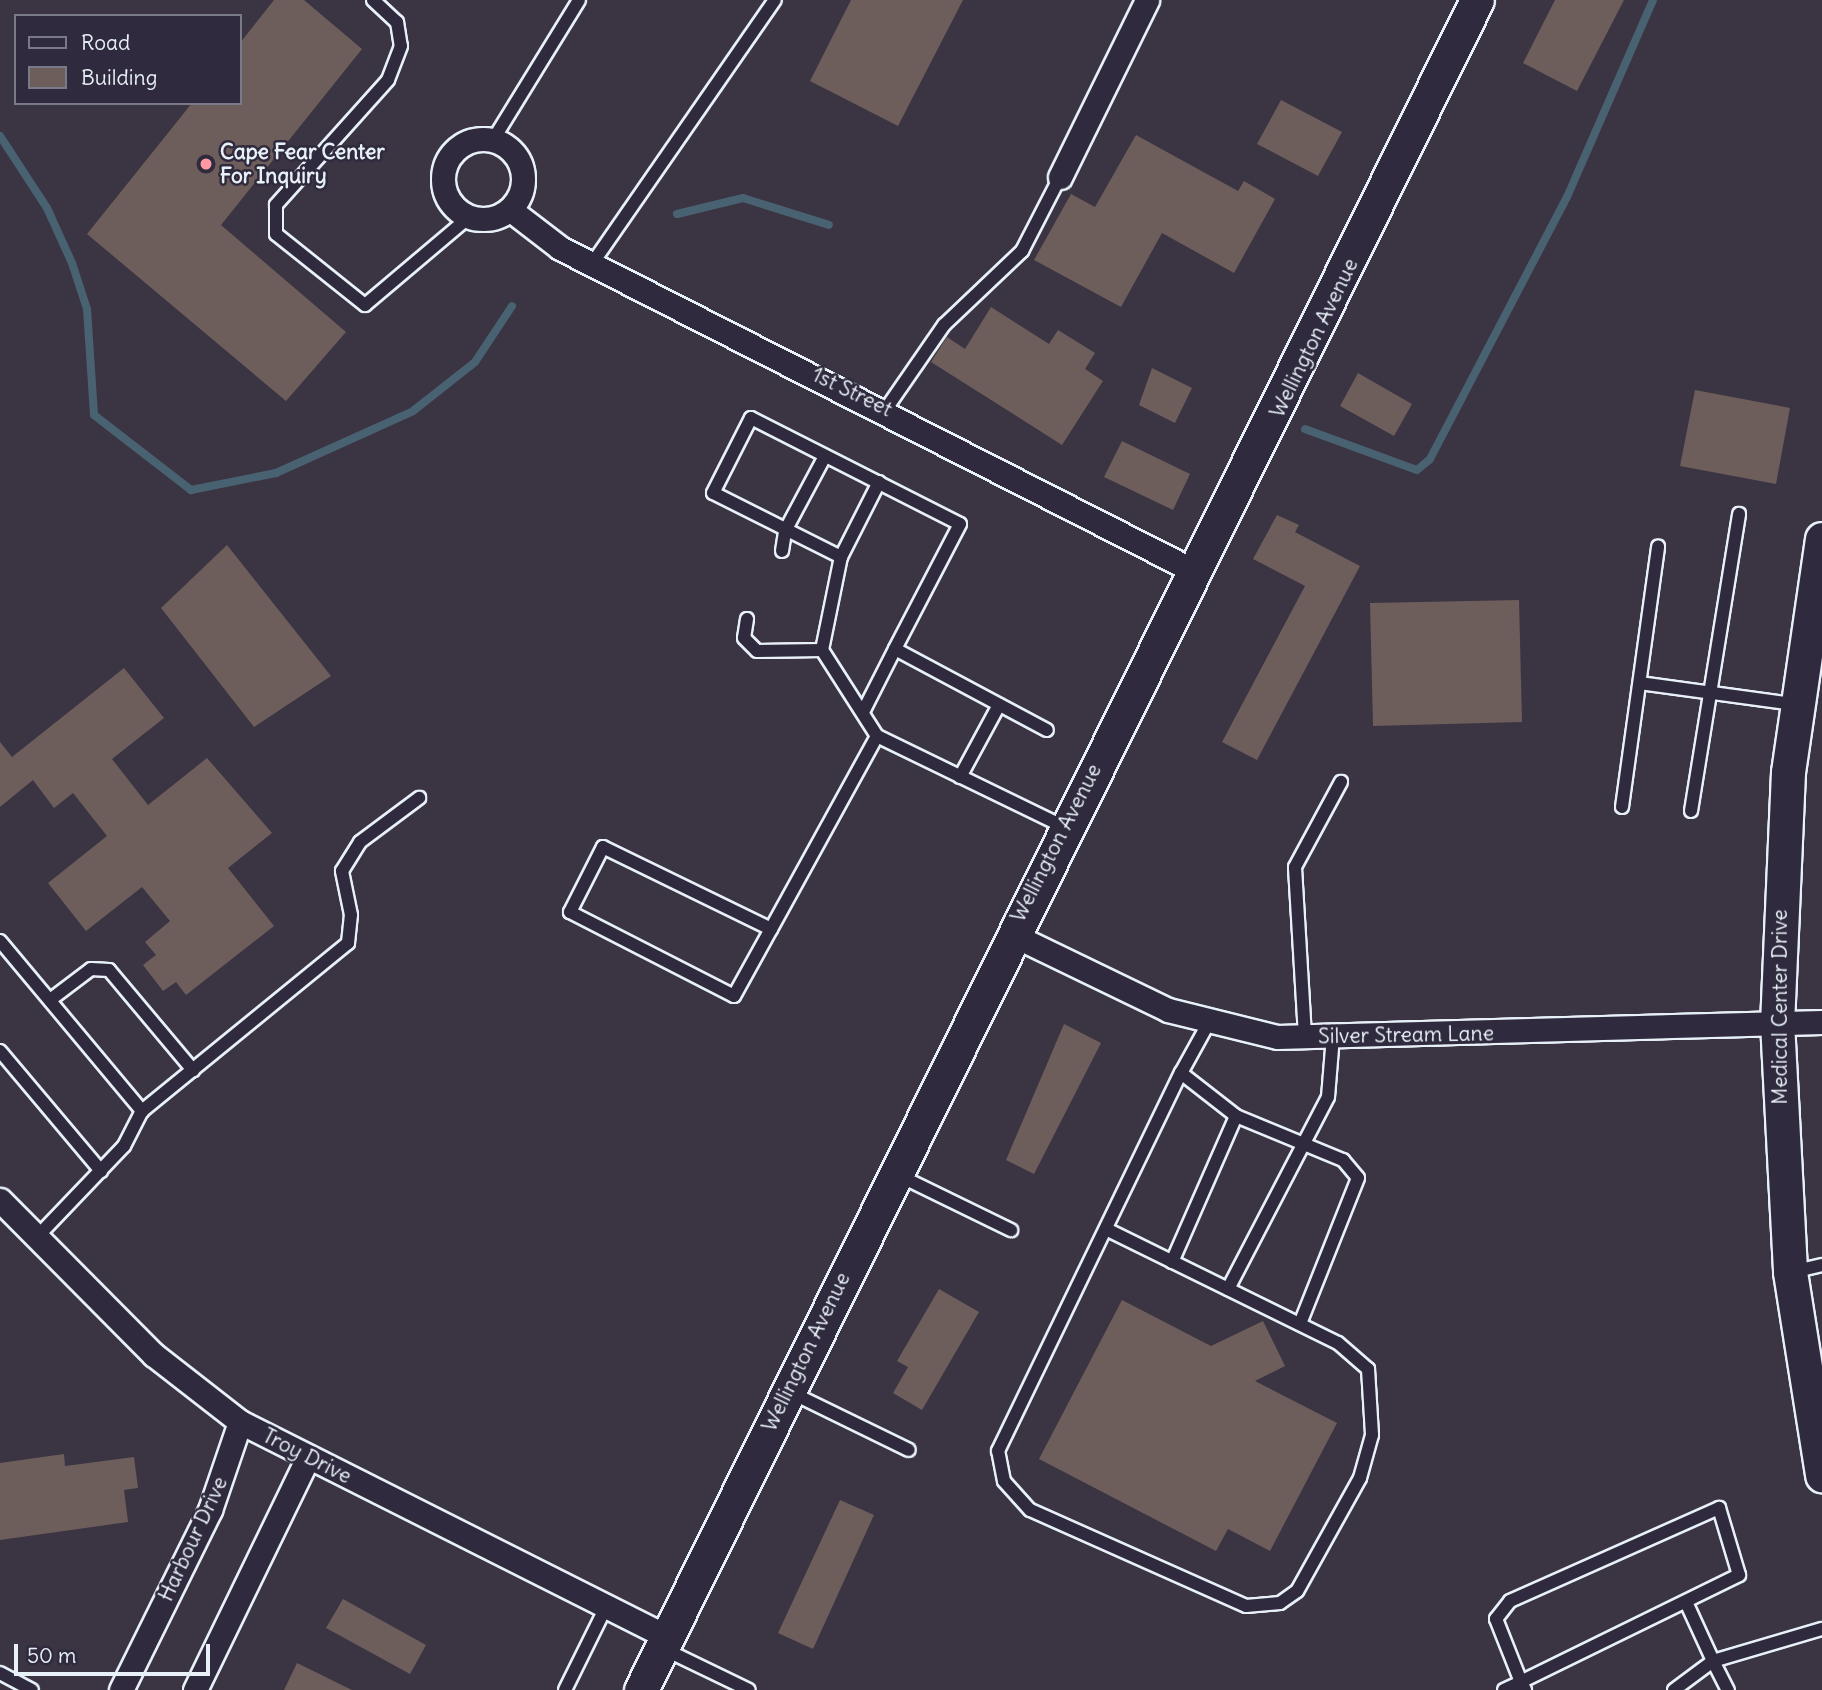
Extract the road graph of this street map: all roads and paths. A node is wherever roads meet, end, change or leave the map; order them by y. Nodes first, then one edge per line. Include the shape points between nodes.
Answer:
1 (373, 0) edge
2 (579, 0) edge
3 (775, 0) edge
4 (1147, 0) edge
5 (1477, 0) edge
6 (493, 140) junction
7 (1060, 177) joint
8 (512, 211) junction
9 (469, 217) junction
10 (592, 264) junction
11 (886, 409) junction
12 (825, 456) junction
13 (879, 482) junction
14 (1739, 514) dead end
15 (785, 530) junction
16 (1822, 539) edge
17 (1658, 546) dead end
18 (782, 551) dead end
19 (841, 557) junction
20 (1196, 572) junction
21 (747, 619) dead end
22 (895, 649) junction
23 (822, 650) junction
24 (1640, 683) junction
25 (1706, 692) junction
26 (1794, 704) junction
27 (999, 705) junction
28 (864, 709) junction
29 (1047, 730) dead end
30 (877, 737) junction
31 (960, 777) junction
32 (1341, 782) dead end
33 (418, 798) dead end
34 (1622, 807) dead end
35 (1691, 811) dead end
36 (1064, 827) junction
37 (771, 929) junction
38 (1011, 934) junction
39 (0, 941) edge
40 (50, 1000) junction
41 (1777, 1022) junction
42 (1822, 1022) edge
43 (1208, 1024) junction
44 (1333, 1036) junction
45 (1305, 1037) junction
46 (0, 1051) edge
47 (193, 1070) junction
48 (1181, 1073) junction
49 (142, 1111) junction
50 (1236, 1116) junction
51 (1305, 1142) junction
52 (101, 1171) junction
53 (894, 1173) junction
54 (0, 1200) edge
55 (1105, 1229) junction
56 (1011, 1230) dead end
57 (37, 1237) junction
58 (1172, 1262) junction
59 (1806, 1268) edge
60 (1228, 1289) junction
61 (1300, 1324) junction
62 (787, 1391) junction
63 (240, 1422) junction
64 (1818, 1430) edge
65 (909, 1450) dead end
66 (308, 1457) junction
67 (1822, 1475) edge
68 (1686, 1602) junction
69 (606, 1607) junction
70 (1822, 1629) edge
71 (664, 1642) junction
72 (1713, 1661) junction
73 (0, 1673) edge
74 (1523, 1686) edge
75 (32, 1690) edge
76 (121, 1690) edge
77 (195, 1690) edge
78 (565, 1690) edge
79 (641, 1690) edge
80 (749, 1690) edge
81 (1504, 1690) edge
82 (1674, 1690) edge
83 (1728, 1690) edge

1 - 9 lane via 397,22 401,46 388,80 276,205 276,234 365,305
2 - 6 lane
3 - 10 lane
4 - 7 street
5 - 20 street, Wellington Avenue
6 - 8 street via 514,153 523,176
6 - 9 street via 457,149 443,172 448,199
7 - 11 lane via 1022,251 944,325
8 - 9 street
8 - 10 street, 1st Street
10 - 11 street, 1st Street
11 - 20 street, 1st Street
12 - 13 lane
12 - 15 lane
12 - 15 lane via 751,418 713,493
13 - 19 lane
13 - 22 lane via 960,524
14 - 25 lane
15 - 18 lane
15 - 19 lane
16 - 26 street, Medical Center Drive
17 - 24 lane
19 - 23 lane
20 - 36 street, Wellington Avenue
21 - 23 lane via 744,638 757,651
22 - 27 lane
22 - 28 lane
23 - 28 lane
24 - 25 lane
24 - 34 lane
25 - 26 lane
25 - 35 lane
26 - 41 street, Medical Center Drive
27 - 29 lane
27 - 31 lane
28 - 30 lane
30 - 31 lane
30 - 37 lane
31 - 36 lane
32 - 45 lane via 1295,867
33 - 47 lane via 360,842 341,871 351,915 348,943
36 - 38 street, Wellington Avenue
37 - 37 lane via 734,996 570,912 603,847
38 - 43 street, Silver Stream Lane
38 - 53 street, Wellington Avenue
39 - 40 lane
40 - 47 lane via 91,970 110,970
40 - 49 lane
41 - 42 street, Silver Stream Lane
41 - 44 street, Silver Stream Lane
41 - 59 street, Medical Center Drive
43 - 45 street, Silver Stream Lane
43 - 48 lane
44 - 45 street, Silver Stream Lane
44 - 51 lane via 1328,1097
46 - 52 lane
47 - 49 lane
48 - 50 lane
48 - 55 lane
49 - 52 lane
50 - 51 lane
50 - 58 lane
51 - 60 lane
51 - 61 lane via 1343,1160 1358,1178 1353,1205
52 - 57 lane
53 - 56 lane
53 - 62 street, Wellington Avenue
54 - 57 street, Troy Drive
55 - 58 lane
55 - 61 lane via 998,1451 1004,1481 1030,1510 1246,1606 1280,1604 1297,1591 1360,1478 1372,1436 1368,1369 1338,1343
57 - 63 street, Troy Drive via 154,1355
58 - 60 lane
59 - 64 street, Medical Center Drive
60 - 61 lane
62 - 65 lane
62 - 71 street, Wellington Avenue
63 - 66 street, Troy Drive
63 - 76 street, Harbour Drive via 210,1510
64 - 67 street, Medical Center Drive
66 - 69 street, Troy Drive
66 - 77 street
68 - 72 lane
68 - 74 lane
68 - 74 lane via 1739,1575 1719,1508 1510,1601 1496,1619
69 - 71 street, Troy Drive
69 - 78 lane
70 - 72 lane
71 - 79 street, Wellington Avenue
71 - 80 lane
72 - 82 lane
72 - 83 lane
73 - 75 lane
74 - 81 lane

